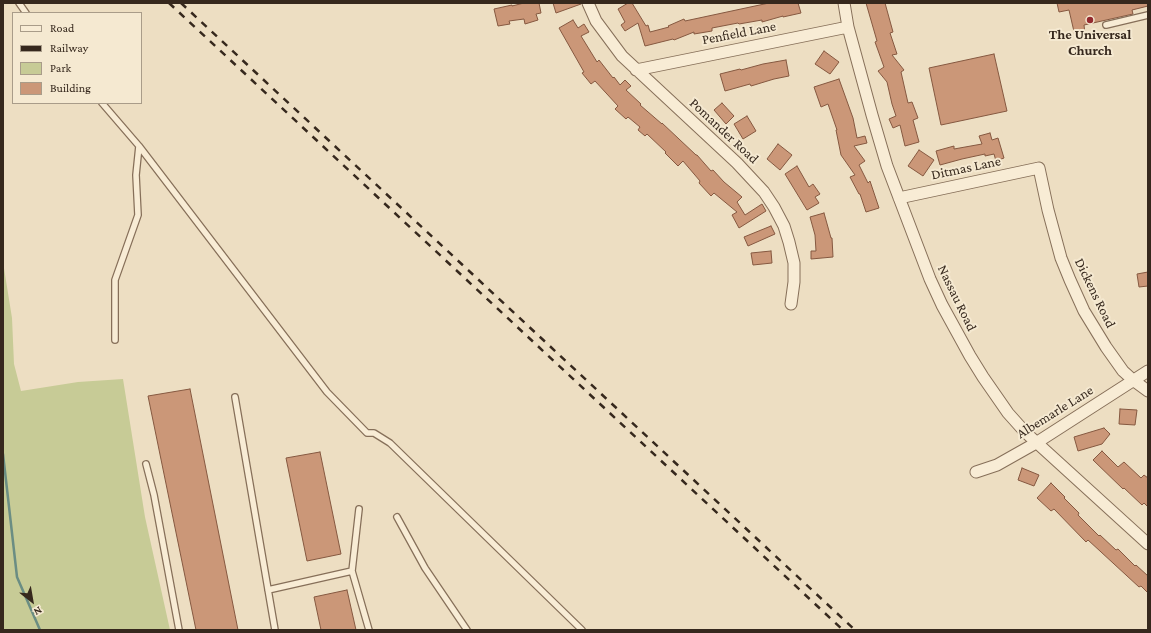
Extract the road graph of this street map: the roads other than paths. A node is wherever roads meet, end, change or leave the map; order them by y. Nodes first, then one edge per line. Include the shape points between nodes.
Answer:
1 (18, 3) edge
2 (588, 3) edge
3 (844, 3) edge
4 (25, 12) edge
5 (1148, 15) edge
6 (1106, 25) dead end
7 (848, 27) junction
8 (636, 70) junction
9 (103, 104) edge
10 (139, 146) junction
11 (1039, 168) joint
12 (899, 198) junction
13 (791, 304) dead end
14 (115, 340) dead end
15 (1148, 371) edge
16 (1133, 380) junction
17 (1148, 391) edge
18 (235, 397) dead end
19 (1036, 442) junction
20 (146, 464) dead end
21 (976, 472) dead end
22 (359, 509) dead end
23 (397, 517) dead end
24 (1148, 544) edge
25 (352, 571) junction
26 (268, 590) junction
27 (179, 630) edge
28 (274, 630) edge
29 (369, 630) edge
30 (468, 630) edge
31 (582, 630) edge

1 - 4 lane
2 - 8 street, Pomander Road via 596,21 611,43
3 - 7 street, Nassau Road
5 - 6 lane
7 - 8 street, Penfield Lane
7 - 12 street, Nassau Road via 886,166
8 - 13 street, Pomander Road via 737,163 764,192 774,207 784,226 794,263
9 - 10 lane
10 - 14 lane via 136,175 138,215 115,280
10 - 31 lane via 327,392 367,434 374,433 390,443
11 - 12 street, Ditmas Lane
11 - 16 street, Dickens Road via 1061,258 1070,280 1084,311 1106,346 1123,371
12 - 19 street, Nassau Road via 930,280 970,356 1008,413
15 - 16 street, Albemarle Lane
16 - 17 street, Dickens Road
16 - 19 street, Albemarle Lane
18 - 26 lane
19 - 21 street, Albemarle Lane via 997,465
19 - 24 street, Nassau Road
20 - 27 lane
22 - 25 lane
23 - 30 lane via 425,568
25 - 26 lane
25 - 29 lane
26 - 28 lane

